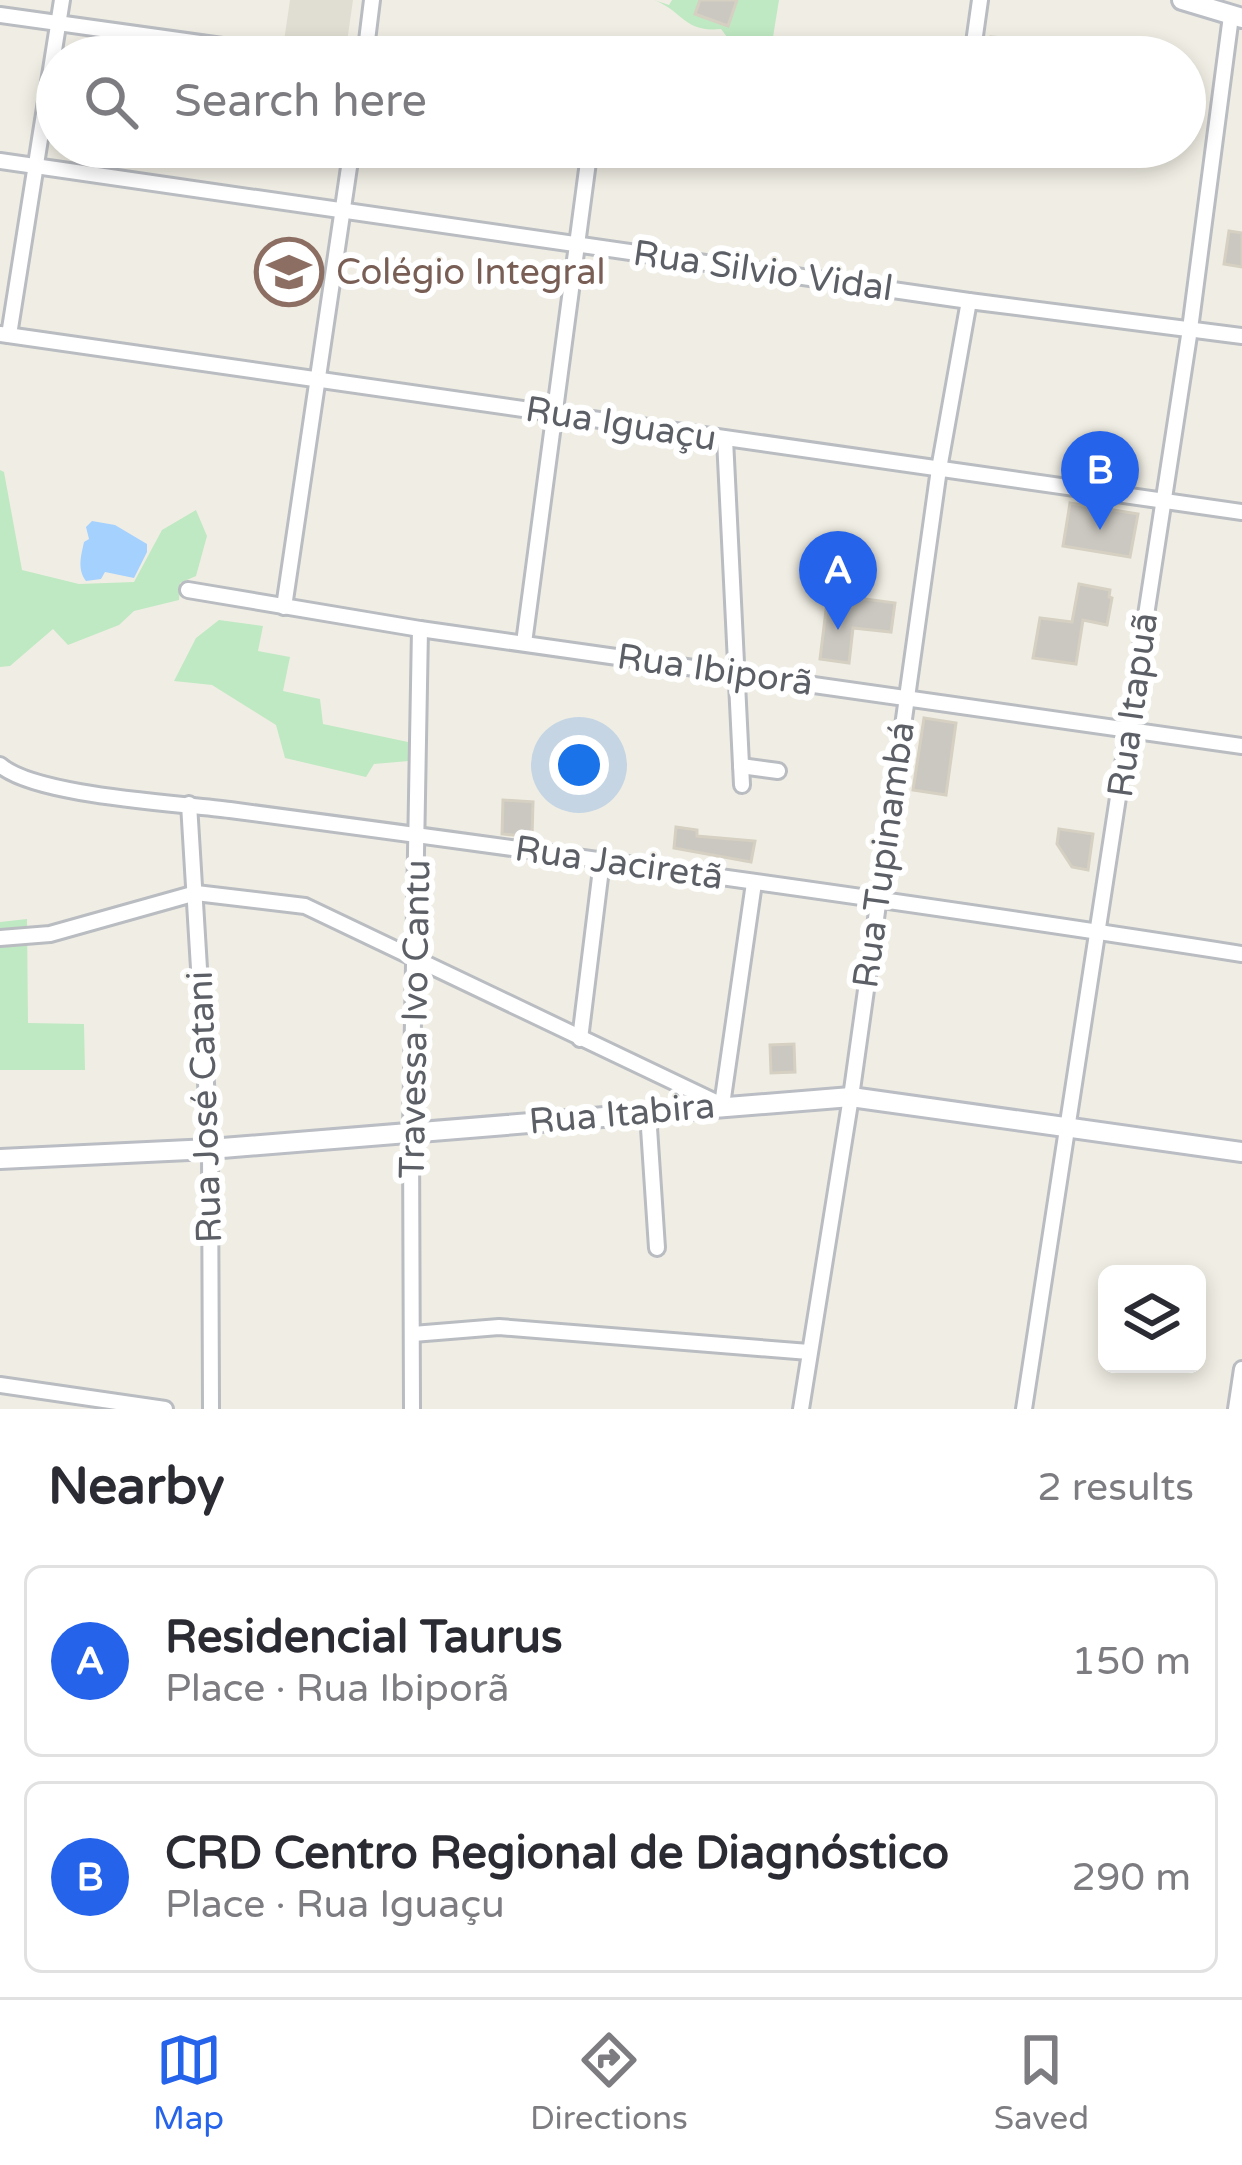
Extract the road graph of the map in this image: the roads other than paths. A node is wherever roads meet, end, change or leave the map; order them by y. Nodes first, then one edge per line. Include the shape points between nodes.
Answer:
1 (62, 0) edge
2 (372, 0) edge
3 (980, 0) edge
4 (1182, 0) edge
5 (1235, 11) edge
6 (0, 15) edge
7 (58, 23) junction
8 (56, 36) edge
9 (151, 36) edge
10 (368, 36) edge
11 (974, 36) edge
12 (0, 161) edge
13 (36, 166) joint
14 (50, 168) edge
15 (349, 168) edge
16 (587, 168) edge
17 (343, 210) junction
18 (577, 244) junction
19 (969, 301) junction
20 (1190, 329) junction
21 (5, 335) edge
22 (1242, 336) edge
23 (317, 380) junction
24 (555, 413) junction
25 (725, 440) junction
26 (939, 469) junction
27 (1162, 500) junction
28 (1242, 512) edge
29 (188, 590) dead end
30 (284, 607) junction
31 (420, 629) junction
32 (524, 643) junction
33 (737, 673) junction
34 (906, 697) junction
35 (1130, 729) junction
36 (1242, 746) edge
37 (0, 765) edge
38 (741, 766) junction
39 (778, 772) dead end
40 (742, 784) dead end
41 (189, 805) junction
42 (419, 835) junction
43 (602, 861) junction
44 (754, 883) junction
45 (196, 893) junction
46 (878, 901) junction
47 (1098, 932) junction
48 (0, 938) edge
49 (1242, 954) edge
50 (413, 960) junction
51 (580, 1039) junction
52 (851, 1097) junction
53 (722, 1105) junction
54 (648, 1113) junction
55 (1065, 1127) junction
56 (411, 1132) junction
57 (210, 1149) junction
58 (1242, 1152) edge
59 (0, 1159) edge
60 (656, 1248) dead end
61 (412, 1334) junction
62 (809, 1352) junction
63 (1242, 1369) edge
64 (0, 1385) edge
65 (165, 1409) edge
66 (211, 1409) edge
67 (412, 1409) edge
68 (801, 1409) edge
69 (1024, 1409) edge
70 (1236, 1409) edge

1 - 7 street
2 - 10 street
3 - 11 street
4 - 5 street
5 - 20 street, Rua Itapuã
6 - 7 street
7 - 8 street
7 - 9 street
12 - 13 street, Rua Silvio Vidal
13 - 21 street
14 - 17 street, Rua Silvio Vidal
15 - 17 street
16 - 18 street
17 - 18 street, Rua Silvio Vidal
17 - 23 street
18 - 19 street, Rua Silvio Vidal
18 - 24 street
19 - 20 street, Rua Silvio Vidal
19 - 26 street, Rua Tupinambá
20 - 22 street, Rua Silvio Vidal
20 - 27 street, Rua Itapuã
21 - 23 street, Rua Iguaçu
23 - 24 street, Rua Iguaçu
23 - 30 street
24 - 25 street, Rua Iguaçu
24 - 32 street
25 - 26 street, Rua Iguaçu
25 - 33 street
26 - 27 street, Rua Iguaçu
26 - 34 street, Rua Tupinambá
27 - 28 street, Rua Iguaçu
27 - 35 street, Rua Itapuã
29 - 30 street, Rua Ibiporã
30 - 31 street, Rua Ibiporã
31 - 32 street, Rua Ibiporã
31 - 42 street, Travessa Ivo Cantu
32 - 33 street, Rua Ibiporã
33 - 34 street, Rua Ibiporã
33 - 38 street
34 - 35 street, Rua Ibiporã
34 - 46 street, Rua Tupinambá
35 - 36 street, Rua Ibiporã
35 - 47 street, Rua Itapuã
37 - 41 street, Rua Jaciretã via 41,784
38 - 39 street
38 - 40 street
41 - 42 street, Rua Jaciretã
41 - 45 street, Rua José Catani
42 - 43 street, Rua Jaciretã
42 - 50 street, Travessa Ivo Cantu
43 - 44 street, Rua Jaciretã
43 - 51 street
44 - 46 street, Rua Jaciretã
44 - 53 street
45 - 48 street via 50,934
45 - 50 street via 305,906
45 - 57 street, Rua José Catani
46 - 47 street, Rua Jaciretã
46 - 52 street, Rua Tupinambá
47 - 49 street, Rua Jaciretã
47 - 55 street, Rua Itapuã
50 - 51 street
50 - 56 street, Travessa Ivo Cantu
51 - 53 street
52 - 53 street, Rua Itabira
52 - 55 street, Rua Itabira
52 - 62 street, Rua Tupinambá
53 - 54 street, Rua Itabira
54 - 56 street, Rua Itabira
54 - 60 street
55 - 58 street, Rua Itabira
55 - 69 street, Rua Itapuã
56 - 57 street, Rua Itabira
56 - 61 street, Travessa Ivo Cantu
57 - 59 street, Rua Itabira
57 - 66 street, Rua José Catani
61 - 62 street via 499,1327
61 - 67 street, Travessa Ivo Cantu
62 - 68 street, Rua Tupinambá
63 - 70 street
64 - 65 street

